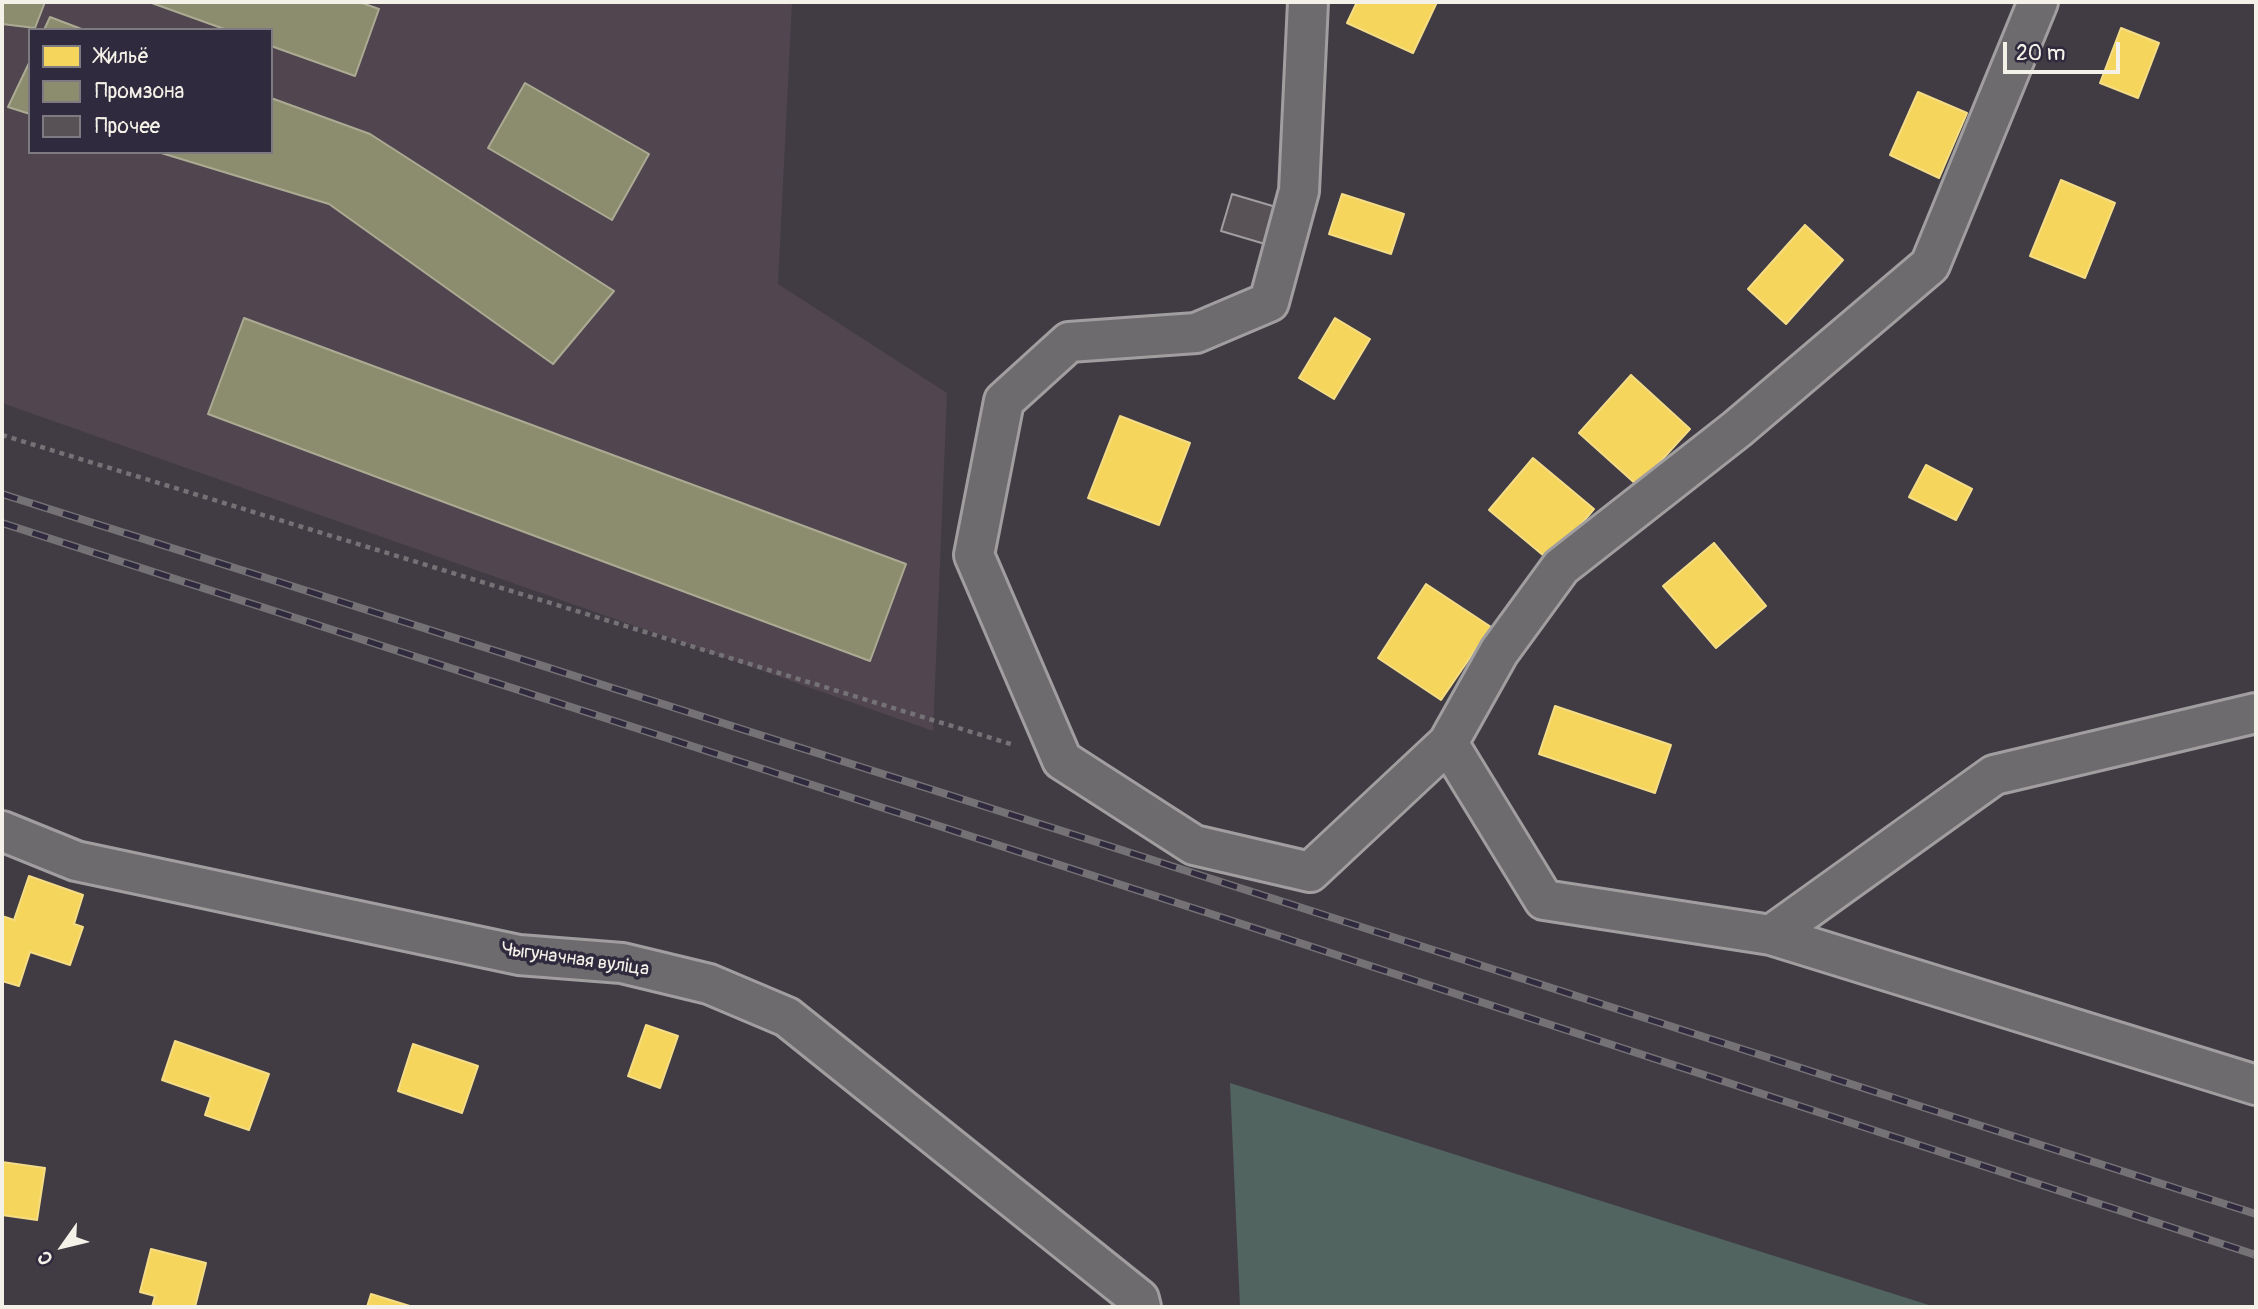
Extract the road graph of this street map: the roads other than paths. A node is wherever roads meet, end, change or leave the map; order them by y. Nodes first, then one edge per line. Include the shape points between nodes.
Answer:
1 (1308, 2) edge
2 (2038, 2) edge
3 (2256, 713) edge
4 (1448, 743) junction
5 (2, 831) edge
6 (1771, 935) junction
7 (2256, 1085) edge
8 (1140, 1303) edge

1 - 4 street via 1299,191 1269,302 1196,333 1069,342 1004,401 974,555 1062,760 1194,845 1310,872
2 - 4 street via 1930,265 1737,429 1561,567 1499,652
3 - 6 street via 1994,775
4 - 6 street via 1544,900
5 - 8 street, Чыгуначная вуліца via 76,862 519,955 622,963 709,984 765,1007 787,1017
6 - 7 street

